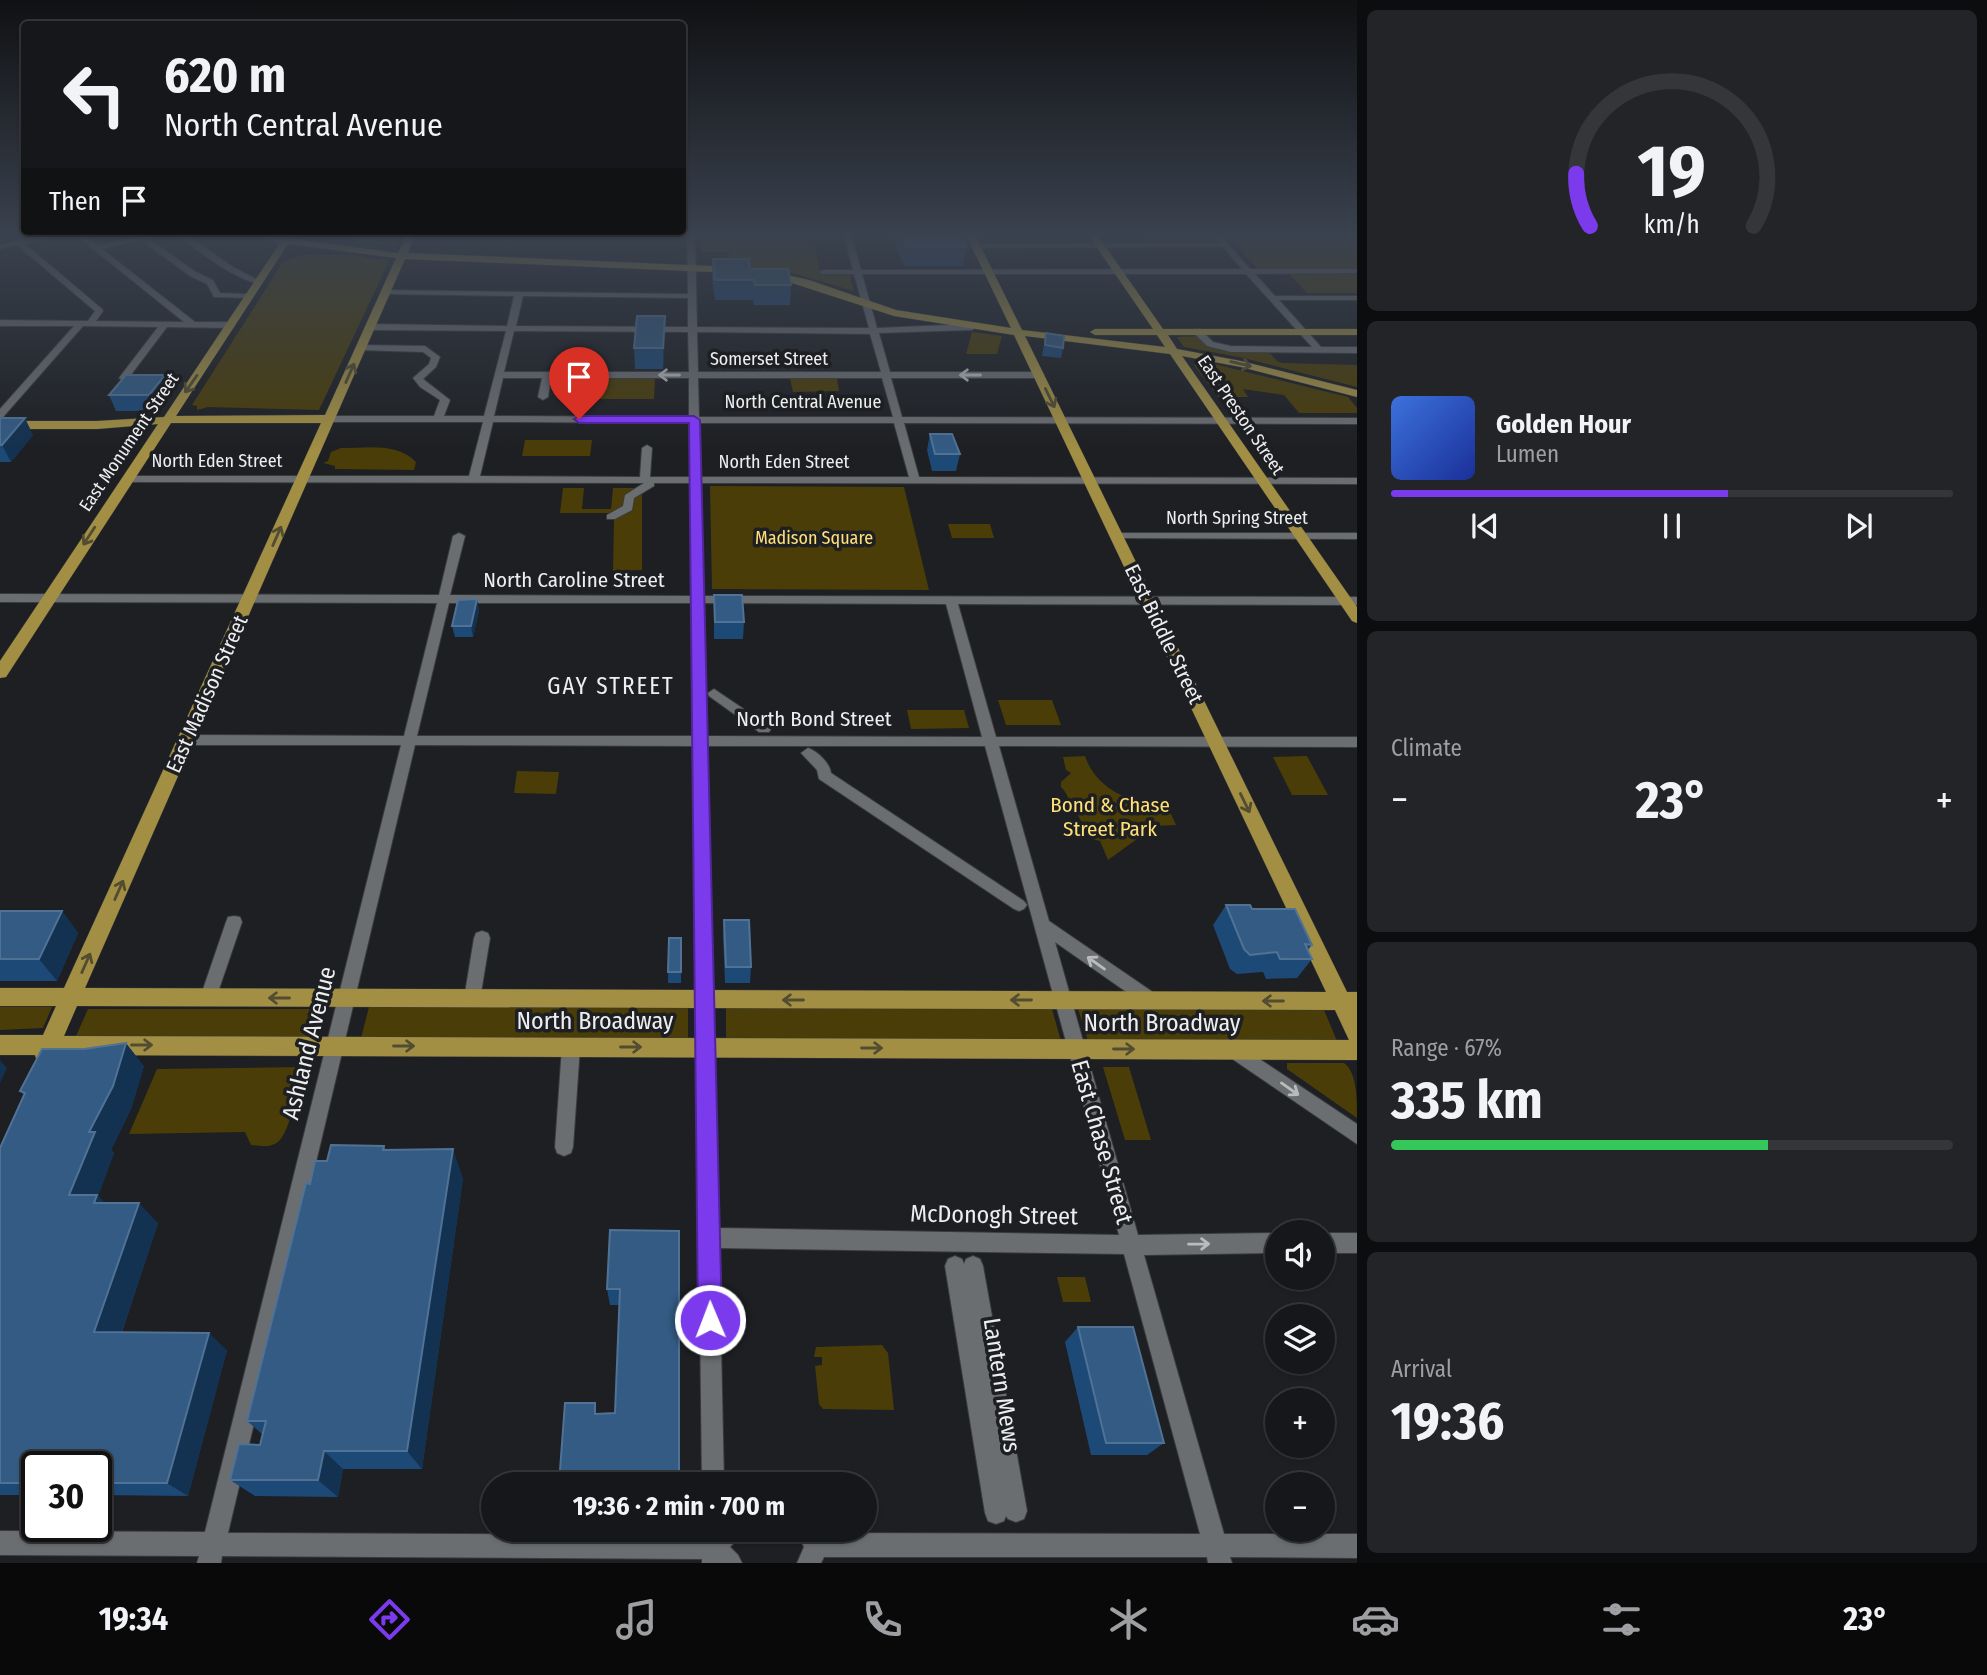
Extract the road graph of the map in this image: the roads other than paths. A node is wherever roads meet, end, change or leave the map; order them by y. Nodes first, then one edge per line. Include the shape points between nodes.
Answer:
1 (93, 306) edge
2 (169, 306) edge
3 (243, 306) edge
4 (380, 306) edge
5 (516, 306) edge
6 (692, 306) edge
7 (867, 306) joint
8 (1005, 306) edge
9 (1142, 306) edge
10 (1280, 306) edge
11 (0, 323) edge
12 (80, 324) junction
13 (90, 324) junction
14 (164, 325) junction
15 (193, 325) junction
16 (231, 325) junction
17 (370, 327) junction
18 (972, 327) junction
19 (511, 328) junction
20 (692, 330) junction
21 (874, 331) junction
22 (1160, 331) junction
23 (1198, 331) junction
24 (1018, 332) junction
25 (1303, 332) junction
26 (1357, 332) edge
27 (361, 348) junction
28 (1319, 350) junction
29 (1357, 350) edge
30 (1174, 352) junction
31 (499, 375) junction
32 (547, 375) junction
33 (693, 375) junction
34 (886, 375) junction
35 (1039, 375) junction
36 (124, 378) edge
37 (1357, 394) edge
38 (543, 397) dead end
39 (0, 417) edge
40 (329, 419) junction
41 (439, 419) junction
42 (488, 419) junction
43 (166, 420) junction
44 (694, 420) junction
45 (899, 420) junction
46 (1061, 420) junction
47 (24, 421) junction
48 (1222, 421) junction
49 (1357, 421) edge
50 (0, 425) edge
51 (647, 448) dead end
52 (127, 479) junction
53 (303, 479) junction
54 (474, 479) junction
55 (695, 479) junction
56 (915, 480) junction
57 (1089, 480) junction
58 (1263, 481) junction
59 (1357, 481) edge
60 (648, 482) junction
61 (611, 517) dead end
62 (1300, 535) junction
63 (459, 536) dead end
64 (1116, 536) junction
65 (1357, 536) edge
66 (0, 598) edge
67 (49, 598) junction
68 (250, 598) junction
69 (443, 599) junction
70 (698, 599) junction
71 (951, 600) junction
72 (1147, 600) junction
73 (1351, 601) edge
74 (1357, 618) edge
75 (0, 673) edge
76 (714, 693) dead end
77 (764, 729) dead end
78 (186, 740) junction
79 (700, 740) junction
80 (409, 741) junction
81 (990, 741) junction
82 (1216, 742) junction
83 (1357, 742) edge
84 (808, 753) dead end
85 (1019, 905) dead end
86 (234, 922) dead end
87 (1042, 925) junction
88 (482, 938) dead end
89 (0, 997) edge
90 (71, 998) junction
91 (208, 998) junction
92 (347, 998) junction
93 (472, 999) junction
94 (705, 1000) junction
95 (1061, 1000) junction
96 (1151, 1000) junction
97 (1349, 1001) edge
98 (1357, 1034) edge
99 (0, 1045) edge
100 (50, 1045) junction
101 (335, 1046) junction
102 (571, 1047) junction
103 (706, 1047) junction
104 (1075, 1049) junction
105 (1234, 1050) junction
106 (1357, 1050) edge
107 (37, 1071) edge
108 (1357, 1135) edge
109 (564, 1147) dead end
110 (709, 1238) junction
111 (1265, 1243) edge
112 (1335, 1243) edge
113 (1357, 1243) edge
114 (1131, 1244) junction
115 (964, 1266) dead end
116 (713, 1472) edge
117 (1006, 1512) dead end
118 (0, 1544) edge
119 (811, 1546) edge
120 (1357, 1546) edge
121 (718, 1551) edge
122 (211, 1554) edge
123 (1217, 1554) edge

1 - 13 street via 99,311
2 - 15 street
3 - 16 main road, East Monument Street
4 - 17 main road, East Madison Street
5 - 19 street
6 - 20 street
7 - 18 main road
7 - 21 street
8 - 24 main road, East Biddle Street
9 - 22 main road, East Preston Street
10 - 25 street
11 - 12 street
12 - 13 street
12 - 39 street
13 - 14 street
14 - 15 street
14 - 36 street
15 - 16 street
16 -> 43 main road, East Monument Street
17 - 19 street
17 - 27 main road, East Madison Street
18 - 21 street
18 - 24 main road
19 - 20 street
19 - 31 street
20 - 21 street
20 - 33 street
21 - 34 street
22 - 23 main road
22 - 24 main road
22 - 30 main road, East Preston Street
23 - 25 main road
23 - 28 street via 1210,344 1231,349
24 - 30 main road
24 - 35 main road, East Biddle Street
25 - 26 main road
25 - 28 street
40 -> 27 main road, East Madison Street
27 - 41 street via 425,349 434,354 433,365 418,377 423,387 445,400
28 - 29 street
30 -> 37 main road via 1248,365
30 - 48 main road, East Preston Street
31 - 32 street, Somerset Street
31 - 42 street
33 -> 32 street, Somerset Street
32 - 38 street
33 - 34 street, Somerset Street
33 - 44 street
35 -> 34 street, Somerset Street
34 - 45 street
35 -> 46 main road, East Biddle Street
39 - 47 main road, North Central Avenue
40 - 41 street, North Central Avenue
40 - 43 main road, North Central Avenue
40 - 53 main road, East Madison Street
41 - 42 street, North Central Avenue
42 - 44 street, North Central Avenue
42 - 54 street
43 - 47 main road, North Central Avenue via 97,425
43 - 52 main road, East Monument Street
44 - 45 street, North Central Avenue
44 - 55 street
45 - 46 street, North Central Avenue
45 - 56 street
46 - 48 street, North Central Avenue
46 - 57 main road, East Biddle Street
47 - 50 main road, North Central Avenue
48 - 49 street, North Central Avenue
48 - 58 main road, East Preston Street
51 - 60 street
52 - 53 street, North Eden Street
52 -> 67 main road, East Monument Street
53 - 54 street, North Eden Street
68 -> 53 main road, East Madison Street
54 - 60 street, North Eden Street
55 - 56 street, North Eden Street
55 - 60 street, North Eden Street
55 - 70 street
56 - 57 street, North Eden Street
57 - 58 street, North Eden Street
57 - 64 main road, East Biddle Street
58 - 59 street, North Eden Street
58 - 62 main road, East Preston Street
60 - 61 street via 629,497 628,508
62 - 64 street, North Spring Street
62 - 65 street, North Spring Street
62 - 73 main road, East Preston Street
63 - 69 street, Ashland Avenue
64 - 72 main road, East Biddle Street
66 - 67 street, North Caroline Street
67 - 68 street, North Caroline Street
67 - 75 main road, East Monument Street
68 - 69 street, North Caroline Street
68 - 78 main road, East Madison Street
69 - 70 street, North Caroline Street
69 - 80 street, Ashland Avenue
70 - 71 street, North Caroline Street
70 - 79 street
71 - 72 street, North Caroline Street
71 - 81 street, East Chase Street
72 - 73 street, North Caroline Street
72 - 82 main road, East Biddle Street
73 - 74 main road, East Preston Street
76 - 77 street
78 - 80 street, North Bond Street
90 -> 78 main road, East Madison Street
79 - 80 street, North Bond Street
79 - 81 street, North Bond Street
79 - 94 street
80 - 92 street, Ashland Avenue
81 - 82 street, North Bond Street
81 - 87 street, East Chase Street
82 - 83 street, North Bond Street
82 -> 97 main road, East Biddle Street
84 - 85 street via 824,769 824,775
86 - 91 street
87 - 95 street, East Chase Street
96 -> 87 street
88 - 93 street
89 - 90 main road, North Broadway
90 - 91 main road, North Broadway
90 - 100 main road, East Madison Street
92 -> 91 main road, North Broadway
92 - 93 main road, North Broadway
92 - 101 street, Ashland Avenue
93 - 94 main road, North Broadway
95 -> 94 main road, North Broadway
94 - 103 street
95 - 96 main road, North Broadway
95 - 104 street, East Chase Street
97 -> 96 main road, North Broadway
97 - 98 main road, East Biddle Street
99 - 100 main road, North Broadway
100 -> 101 main road, North Broadway
100 - 107 main road, East Madison Street
101 -> 102 main road, North Broadway
101 - 122 street, Ashland Avenue
102 -> 103 main road, North Broadway
102 - 109 street
103 -> 104 main road, North Broadway
103 - 110 street
104 -> 105 main road, North Broadway
104 - 114 street, East Chase Street
105 - 106 main road, North Broadway
105 -> 108 street
110 - 114 street, McDonogh Street
110 - 116 street
114 -> 111 street, McDonogh Street
112 - 113 street
114 - 123 street, East Chase Street
115 - 117 street, Lantern Mews
118 - 122 street
119 - 123 street
120 - 123 street
121 - 122 street

